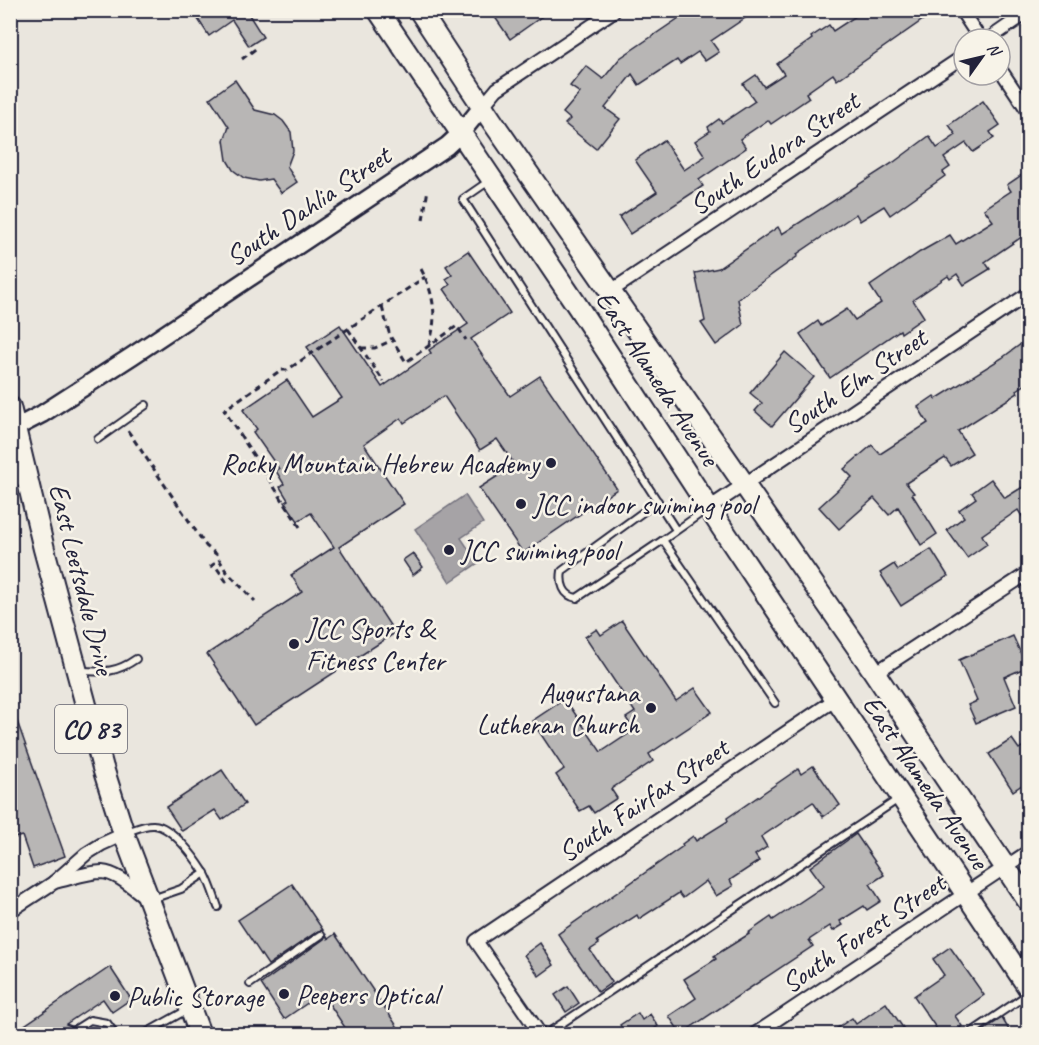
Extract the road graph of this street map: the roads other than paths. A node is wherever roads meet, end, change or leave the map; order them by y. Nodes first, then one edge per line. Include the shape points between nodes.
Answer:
1 (378, 10) edge
2 (419, 10) edge
3 (615, 10) edge
4 (961, 10) edge
5 (1029, 12) edge
6 (972, 27) edge
7 (1007, 27) edge
8 (952, 64) edge
9 (1012, 86) edge
10 (483, 107) junction
11 (1029, 111) edge
12 (461, 133) junction
13 (492, 179) junction
14 (611, 291) junction
15 (1029, 294) edge
16 (146, 405) dead end
17 (10, 407) edge
18 (13, 429) edge
19 (98, 439) dead end
20 (19, 481) edge
21 (744, 484) junction
22 (658, 501) junction
23 (709, 507) junction
24 (676, 530) junction
25 (663, 540) junction
26 (1029, 573) edge
27 (136, 659) dead end
28 (76, 671) junction
29 (875, 673) junction
30 (836, 699) junction
31 (775, 703) dead end
32 (902, 797) junction
33 (124, 834) junction
34 (1029, 852) edge
35 (1006, 867) junction
36 (205, 873) junction
37 (53, 883) junction
38 (966, 893) junction
39 (149, 900) junction
40 (1029, 901) edge
41 (218, 907) dead end
42 (10, 911) edge
43 (321, 935) dead end
44 (249, 984) dead end
45 (1029, 987) edge
46 (1029, 994) edge
47 (190, 1008) junction
48 (68, 1035) edge
49 (115, 1035) edge
50 (144, 1035) edge
51 (200, 1035) edge
52 (540, 1035) edge
53 (546, 1035) edge
54 (754, 1035) edge
55 (969, 1035) edge

1 - 12 main road, East Alameda Avenue
2 - 10 main road, East Alameda Avenue
3 - 10 street, South Dahlia Street via 497,88
4 - 6 street
5 - 7 street
8 - 14 street, South Eudora Street
9 - 11 street
10 - 12 street, South Dahlia Street
10 - 14 main road, East Alameda Avenue
12 - 13 main road, East Alameda Avenue
12 - 18 street, South Dahlia Street via 132,356
13 - 22 lane via 463,199
13 - 23 main road, East Alameda Avenue
14 - 21 main road, East Alameda Avenue
15 - 21 street, South Elm Street
16 - 19 lane
17 - 18 main road, East Leetsdale Drive / CO 83
18 - 20 main road, East Leetsdale Drive / CO 83
20 - 28 main road, East Leetsdale Drive / CO 83
21 - 23 street, South Elm Street
21 - 29 main road, East Alameda Avenue
22 - 24 lane
22 - 25 lane via 562,571 560,581 565,592 577,598
23 - 24 lane
23 - 30 main road, East Alameda Avenue
24 - 25 lane
25 - 31 lane
26 - 29 street
27 - 28 lane via 112,672
28 - 33 main road, East Leetsdale Drive / CO 83
29 - 35 main road, East Alameda Avenue
30 - 32 main road, East Alameda Avenue
30 - 52 street, South Fairfax Street via 476,940
32 - 38 main road, East Alameda Avenue
32 - 53 lane
33 - 36 lane via 146,825 167,828
33 - 37 street via 86,854
33 - 39 main road, East Leetsdale Drive / CO 83
34 - 35 street, South Forest Street
35 - 38 street, South Forest Street
35 - 40 main road, East Alameda Avenue
36 - 39 lane via 181,889
36 - 41 lane
37 - 39 street via 104,872
37 - 42 street
38 - 45 main road, East Alameda Avenue
38 - 54 street, South Forest Street
39 - 47 main road, East Leetsdale Drive / CO 83
43 - 44 lane
46 - 55 lane
47 - 50 lane
47 - 51 main road, East Leetsdale Drive / CO 83
48 - 49 lane via 90,1020 107,1023

